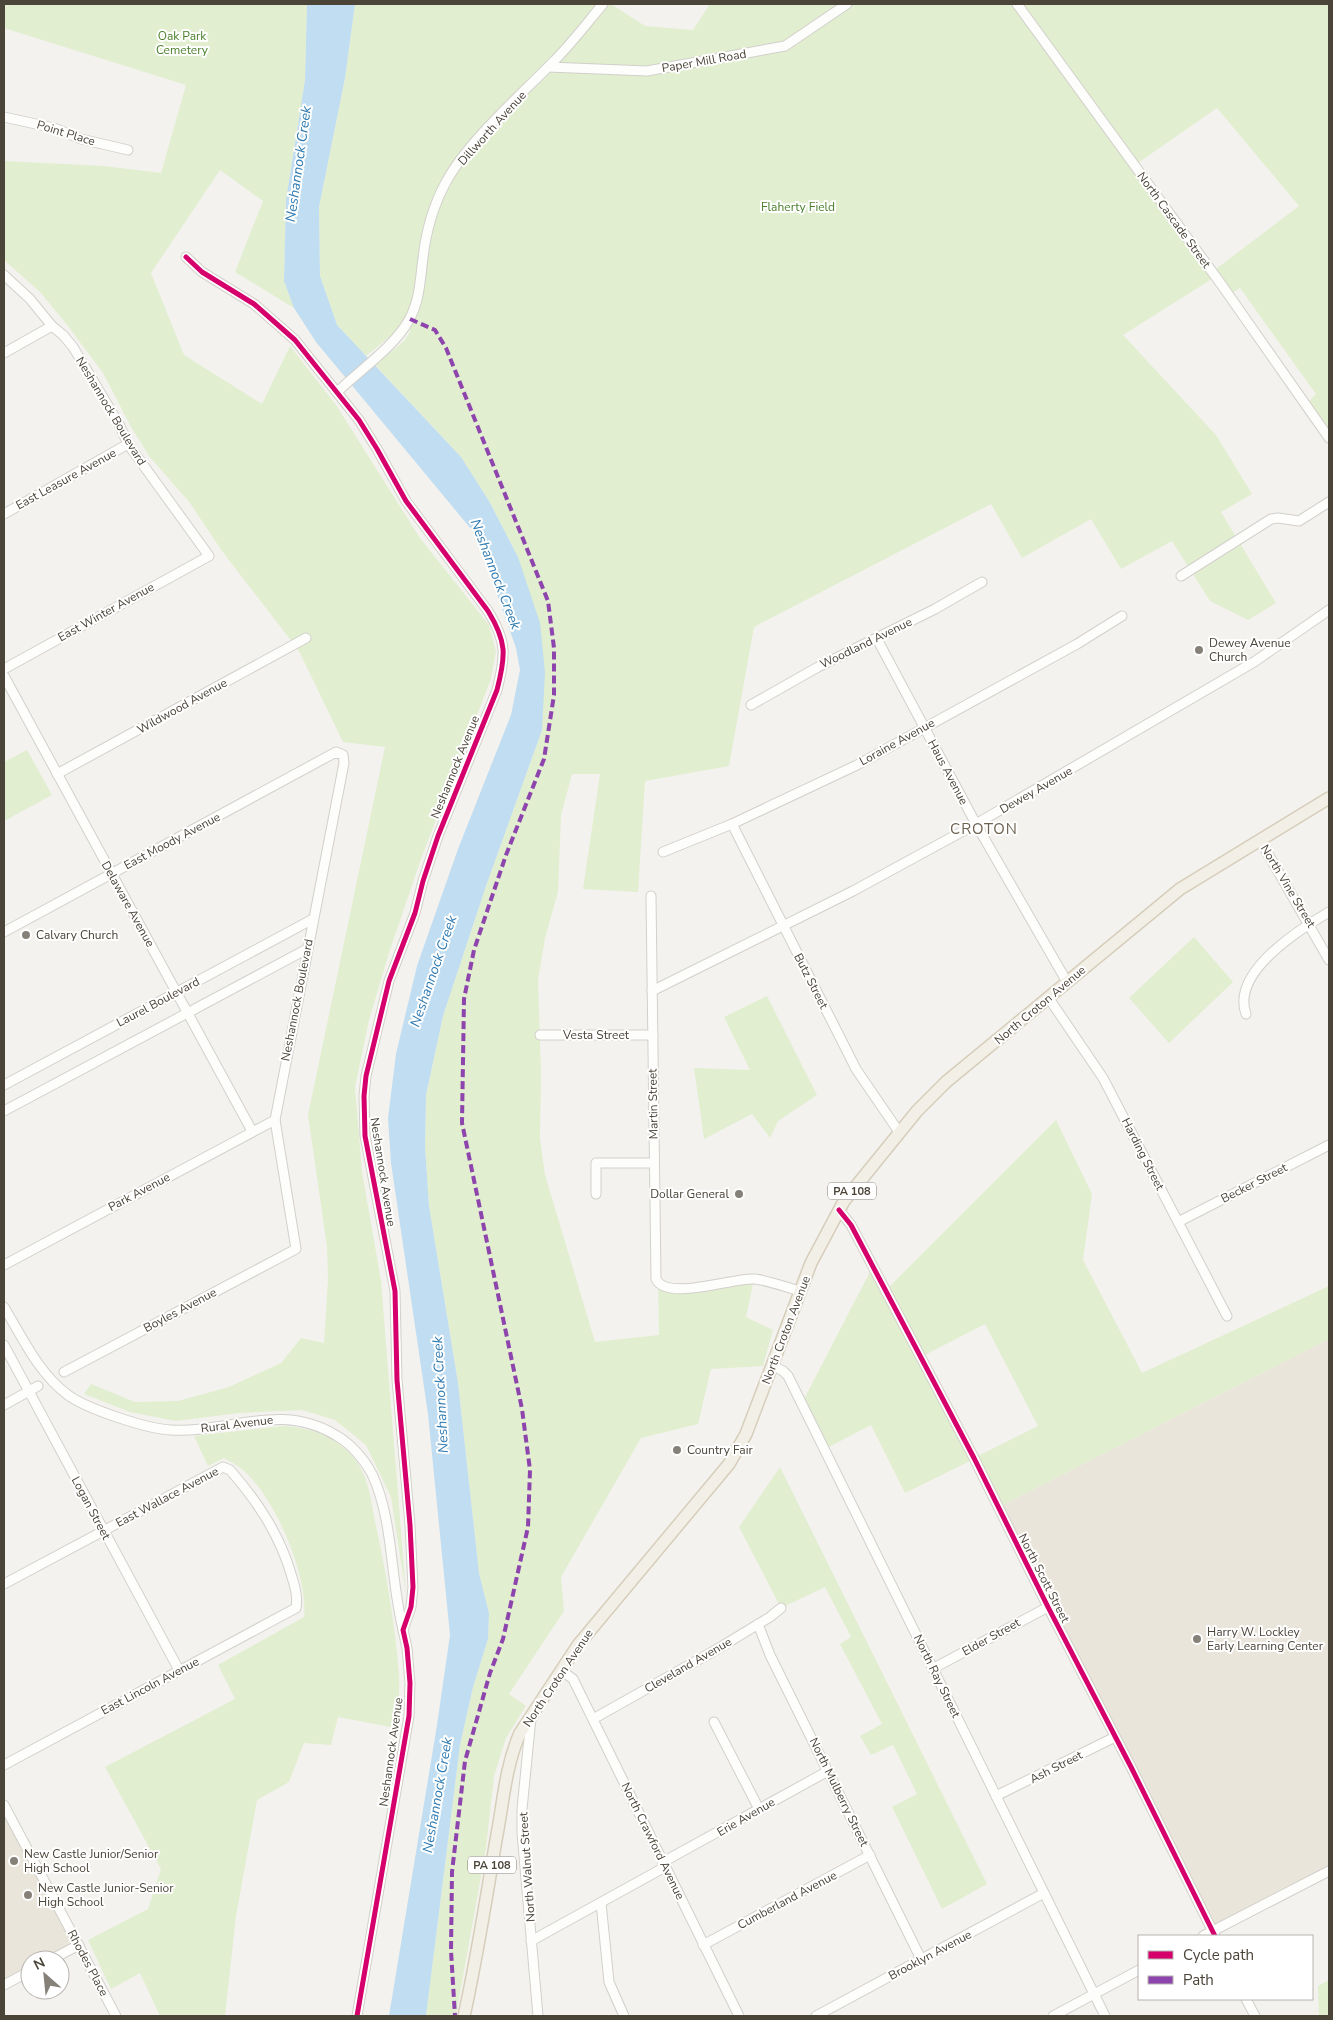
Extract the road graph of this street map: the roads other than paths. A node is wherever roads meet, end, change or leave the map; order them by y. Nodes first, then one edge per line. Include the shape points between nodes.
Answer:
1 (603, 4) edge
2 (847, 4) edge
3 (1017, 4) edge
4 (548, 67) junction
5 (4, 117) edge
6 (128, 150) dead end
7 (186, 257) dead end
8 (4, 275) edge
9 (52, 326) junction
10 (4, 352) edge
11 (339, 390) junction
12 (1329, 438) edge
13 (128, 444) junction
14 (1329, 502) edge
15 (4, 514) edge
16 (209, 556) joint
17 (1181, 576) dead end
18 (982, 582) dead end
19 (1329, 610) edge
20 (1122, 616) dead end
21 (306, 638) dead end
22 (876, 639) junction
23 (4, 669) edge
24 (4, 676) edge
25 (751, 705) dead end
26 (923, 727) junction
27 (341, 753) joint
28 (57, 774) junction
29 (1329, 798) edge
30 (732, 824) junction
31 (976, 824) junction
32 (1260, 840) junction
33 (663, 852) dead end
34 (111, 873) junction
35 (651, 896) dead end
36 (1329, 912) edge
37 (313, 919) junction
38 (1310, 924) junction
39 (783, 926) junction
40 (4, 932) edge
41 (307, 949) junction
42 (1329, 960) edge
43 (1067, 982) junction
44 (652, 991) junction
45 (177, 992) junction
46 (1048, 997) junction
47 (187, 1012) junction
48 (1246, 1014) dead end
49 (540, 1035) dead end
50 (653, 1035) junction
51 (4, 1085) edge
52 (4, 1111) edge
53 (274, 1120) junction
54 (252, 1131) junction
55 (900, 1132) junction
56 (1329, 1145) edge
57 (654, 1163) junction
58 (596, 1194) dead end
59 (839, 1210) junction
60 (1178, 1222) junction
61 (296, 1248) joint
62 (4, 1265) edge
63 (800, 1291) junction
64 (4, 1307) edge
65 (1227, 1316) dead end
66 (4, 1345) edge
67 (772, 1365) junction
68 (64, 1372) dead end
69 (38, 1386) dead end
70 (28, 1392) junction
71 (4, 1405) edge
72 (104, 1530) junction
73 (4, 1584) edge
74 (1048, 1607) junction
75 (296, 1608) joint
76 (781, 1608) dead end
77 (758, 1624) junction
78 (403, 1630) junction
79 (934, 1668) junction
80 (179, 1670) junction
81 (562, 1670) junction
82 (531, 1717) junction
83 (593, 1719) junction
84 (714, 1722) dead end
85 (1115, 1737) junction
86 (4, 1764) edge
87 (828, 1771) junction
88 (996, 1796) junction
89 (4, 1805) edge
90 (759, 1809) junction
91 (870, 1855) junction
92 (664, 1865) junction
93 (1329, 1871) edge
94 (1044, 1893) junction
95 (601, 1903) junction
96 (1214, 1934) edge
97 (532, 1941) junction
98 (703, 1944) junction
99 (78, 1945) junction
100 (69, 1950) edge
101 (921, 1960) junction
102 (1138, 1971) edge
103 (20, 1976) edge
104 (4, 1985) edge
105 (1094, 1993) junction
106 (1247, 2000) edge
107 (116, 2016) edge
108 (358, 2016) edge
109 (464, 2016) edge
110 (538, 2016) edge
111 (624, 2016) edge
112 (739, 2016) edge
113 (816, 2016) edge
114 (1053, 2016) edge
115 (1106, 2016) edge
116 (1255, 2016) edge

1 - 4 street, Dillworth Avenue
2 - 4 street, Paper Mill Road via 785,46 647,71
3 - 12 street, North Cascade Street
4 - 11 street, Dillworth Avenue via 472,146 446,182 426,237 419,293 410,319 398,336
5 - 6 street, Point Place
7 - 11 street, Neshannock Avenue via 202,272 254,304 282,327
8 - 9 street, Neshannock Boulevard
9 - 10 street
9 - 13 street, Neshannock Boulevard via 73,347
11 - 78 street, Neshannock Avenue via 406,501 488,611 499,629 504,649 497,690 438,836 415,913 389,981 366,1076 365,1136 395,1291 413,1587 411,1607
13 - 15 street, East Leasure Avenue
13 - 16 street, Neshannock Boulevard
14 - 17 street via 1299,521 1271,519
16 - 23 street, East Winter Avenue
18 - 22 street, Woodland Avenue
19 - 31 street, Dewey Avenue via 1254,662
20 - 26 street, Loraine Avenue via 1077,644
21 - 28 street, Wildwood Avenue
22 - 25 street, Woodland Avenue
22 - 26 street, Haus Avenue
24 - 28 street, Delaware Avenue
26 - 30 street, Loraine Avenue via 857,765
26 - 31 street, Haus Avenue
27 - 34 street, East Moody Avenue via 336,752
27 - 37 street, Neshannock Boulevard via 344,763
28 - 34 street, Delaware Avenue
29 - 32 main road, North Croton Avenue / PA 108
30 - 33 street, Loraine Avenue
30 - 39 street, Butz Street
31 - 39 street, Dewey Avenue
31 - 43 street, Haus Avenue
32 - 38 street, North Vine Street
32 - 43 main road, North Croton Avenue / PA 108 via 1180,889
34 - 40 street, East Moody Avenue
34 - 45 street, Delaware Avenue
35 - 44 street, Martin Street
36 - 38 street
37 - 41 street, Neshannock Boulevard
37 - 45 street, Laurel Boulevard
38 - 42 street, North Vine Street
38 - 48 street via 1258,968 1246,992
39 - 44 street, Dewey Avenue
39 - 55 street, Butz Street via 856,1069
41 - 47 street, Laurel Boulevard
41 - 53 street, Neshannock Boulevard
43 - 46 main road, North Croton Avenue / PA 108
44 - 50 street, Martin Street
45 - 47 street, Delaware Avenue
45 - 51 street, Laurel Boulevard
46 - 55 main road, North Croton Avenue / PA 108 via 934,1093
46 - 60 street, Harding Street via 1103,1078
47 - 52 street, Laurel Boulevard
47 - 54 street, Delaware Avenue
49 - 50 street, Vesta Street
50 - 57 street, Martin Street
53 - 54 street, Park Avenue
53 - 61 street, Neshannock Boulevard
54 - 62 street, Park Avenue
55 - 59 main road, North Croton Avenue / PA 108
56 - 60 street, Becker Street
57 - 58 street via 596,1164
57 - 63 street, Martin Street via 656,1279 662,1287 710,1287 754,1279
59 - 63 main road, North Croton Avenue / PA 108
59 - 74 street, North Scott Street via 851,1224
60 - 65 street, Harding Street
61 - 68 street, Boyles Avenue
63 - 67 main road, North Croton Avenue / PA 108
64 - 78 street, Rural Avenue via 46,1375 78,1402 154,1428 182,1430 284,1418 316,1425 341,1438 364,1461 379,1493
66 - 70 street, Logan Street
67 - 79 street, North Ray Street via 788,1376
67 - 81 main road, North Croton Avenue / PA 108 via 746,1434 729,1464 592,1628
69 - 70 street
70 - 71 street
70 - 72 street, Logan Street
72 - 73 street, East Wallace Avenue
72 - 75 street, East Wallace Avenue via 219,1468 230,1470 263,1511 281,1546 296,1592
72 - 80 street, Logan Street
74 - 79 street, Elder Street
74 - 85 street, North Scott Street
75 - 80 street, East Lincoln Avenue
76 - 77 street, Cleveland Avenue
77 - 83 street, Cleveland Avenue
77 - 87 street, North Mulberry Street
78 - 108 street, Neshannock Avenue via 410,1683 409,1716
79 - 88 street, North Ray Street
80 - 86 street, East Lincoln Avenue
81 - 82 main road, North Croton Avenue / PA 108
81 - 83 street, North Crawford Avenue via 572,1679
82 - 97 street, North Walnut Street via 522,1824
82 - 109 main road, North Croton Avenue / PA 108 via 520,1733 510,1759 482,1934
83 - 92 street, North Crawford Avenue
84 - 90 street
85 - 88 street, Ash Street
85 - 96 street, North Scott Street
87 - 90 street, Erie Avenue
87 - 91 street, North Mulberry Street
88 - 94 street, North Ray Street
89 - 99 street, Rhodes Place
90 - 92 street, Erie Avenue
91 - 98 street, Cumberland Avenue
91 - 101 street, North Mulberry Street
92 - 95 street, Erie Avenue
92 - 98 street, North Crawford Avenue
93 - 96 street
94 - 101 street, Brooklyn Avenue
94 - 105 street, North Ray Street
95 - 97 street, Erie Avenue
95 - 111 street via 609,1982
97 - 110 street, North Walnut Street
98 - 112 street, North Crawford Avenue
99 - 100 street
99 - 107 street, Rhodes Place
101 - 113 street, Brooklyn Avenue
102 - 105 street
103 - 104 street
105 - 114 street
105 - 115 street, North Ray Street
106 - 116 street

